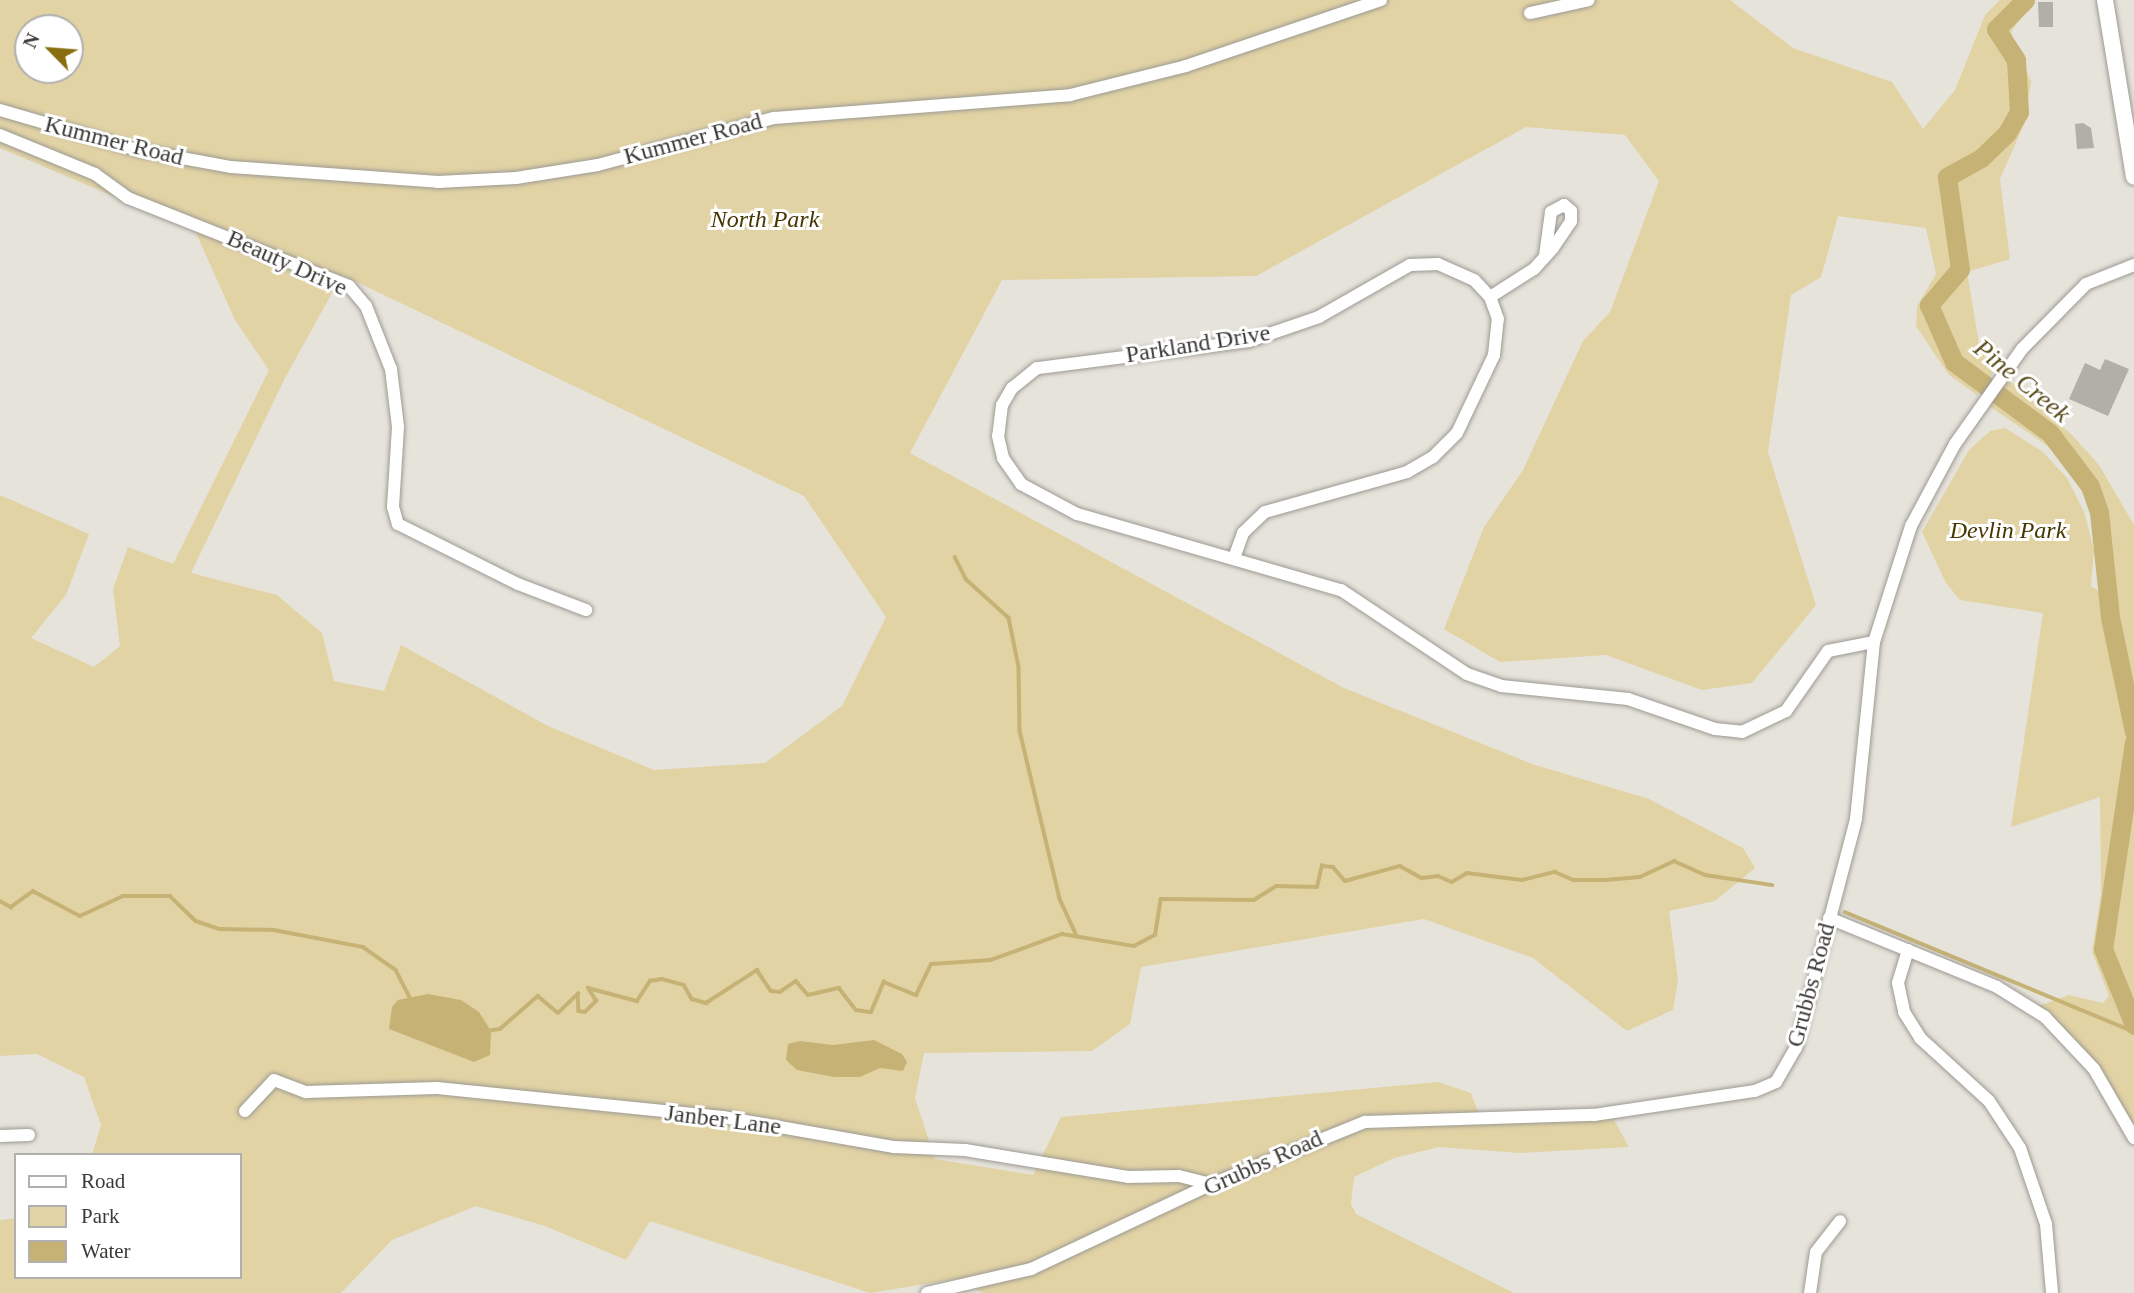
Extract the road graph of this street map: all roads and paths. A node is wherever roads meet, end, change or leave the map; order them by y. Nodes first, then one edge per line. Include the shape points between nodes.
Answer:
1 (1381, 0) edge
2 (1589, 0) edge
3 (2105, 0) edge
4 (1530, 13) dead end
5 (0, 110) edge
6 (0, 135) edge
7 (2134, 177) edge
8 (1545, 256) dead end
9 (2134, 265) edge
10 (1490, 297) junction
11 (1234, 558) junction
12 (586, 610) dead end
13 (1874, 642) junction
14 (1829, 918) junction
15 (1908, 950) junction
16 (245, 1111) dead end
17 (29, 1135) dead end
18 (0, 1136) edge
19 (2134, 1138) edge
20 (1212, 1184) junction
21 (1840, 1221) dead end
22 (927, 1293) edge
23 (1811, 1293) edge
24 (2052, 1293) edge

1 - 5 street, Kummer Road via 1198,62 1094,90 1012,103 774,118 598,165 516,178 438,182 231,167 138,150
2 - 4 street
3 - 7 main road
6 - 12 street, Beauty Drive via 95,174 128,198 349,286 366,306 391,369 398,426 393,508 398,524 518,584
8 - 10 street
9 - 13 street, Grubbs Road via 2077,290 1984,400 1911,526
10 - 11 street via 1498,319 1496,349 1466,416 1441,450 1407,472 1265,512 1242,533
10 - 11 street, Parkland Drive via 1458,269 1410,265 1335,309 1278,333 1215,346 1058,362 1031,372 1012,388 1000,413 998,444 1021,484 1093,520
11 - 13 street, Parkland Drive via 1354,596 1483,681 1628,699 1723,731 1766,726 1792,704 1823,656 1842,645
13 - 14 street, Grubbs Road via 1858,808
14 - 15 street
14 - 20 street, Grubbs Road via 1796,1048 1780,1077 1765,1088 1584,1116 1365,1122
15 - 19 street via 1997,987 2045,1017 2088,1061
15 - 24 street via 1898,983 1908,1020 1989,1101 2029,1170 2046,1224
16 - 20 street, Janber Lane via 274,1080 306,1092 437,1088 723,1117 894,1147 965,1150 1128,1177 1179,1176
17 - 18 street
20 - 22 street, Grubbs Road via 1031,1269
21 - 23 street via 1816,1252

